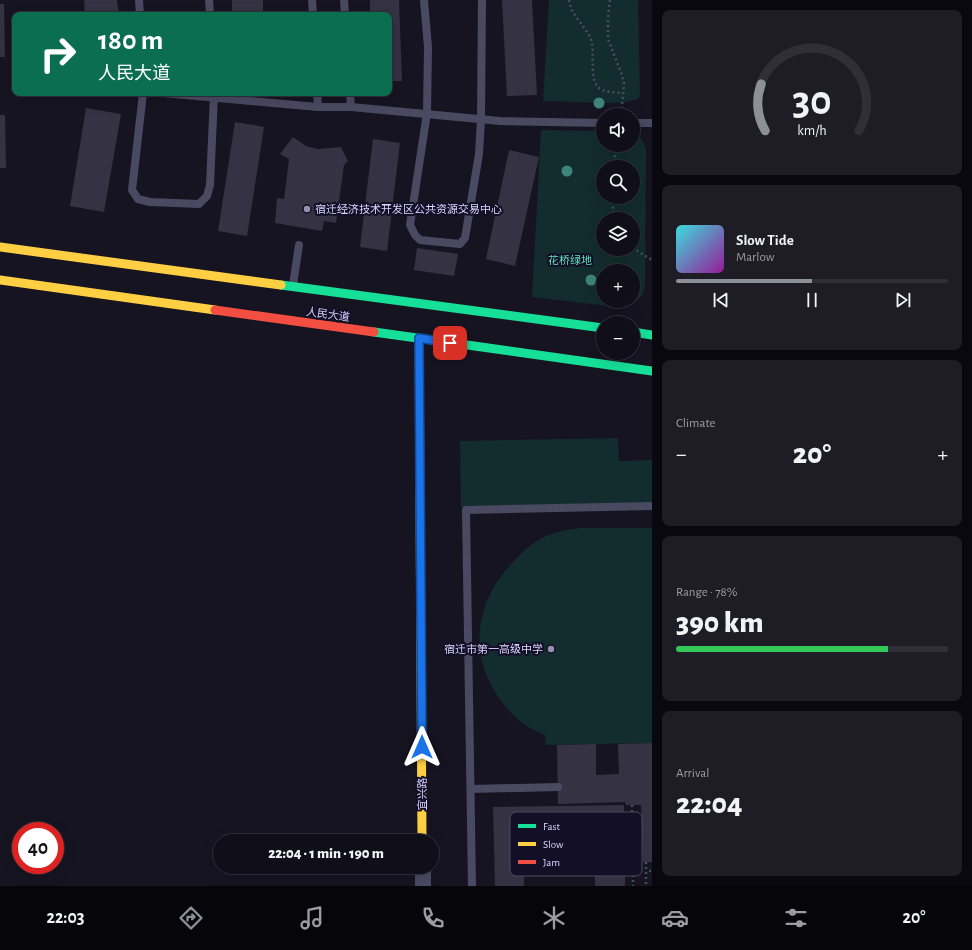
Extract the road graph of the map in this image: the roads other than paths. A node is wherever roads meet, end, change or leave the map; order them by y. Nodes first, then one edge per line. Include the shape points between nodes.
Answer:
1 (139, 0) edge
2 (209, 0) edge
3 (312, 0) edge
4 (344, 0) edge
5 (424, 0) edge
6 (482, 0) edge
7 (140, 12) edge
8 (210, 12) edge
9 (313, 12) edge
10 (345, 12) edge
11 (143, 96) edge
12 (214, 96) edge
13 (222, 96) edge
14 (317, 96) edge
15 (350, 96) edge
16 (351, 107) junction
17 (318, 108) junction
18 (427, 113) junction
19 (481, 119) junction
20 (596, 123) edge
21 (640, 123) edge
22 (652, 123) edge
23 (299, 245) dead end
24 (0, 247) edge
25 (0, 280) edge
26 (293, 286) junction
27 (596, 327) edge
28 (640, 333) edge
29 (652, 334) edge
30 (419, 338) junction
31 (652, 371) edge
32 (652, 506) edge
33 (558, 787) dead end
34 (471, 789) junction
35 (422, 834) edge
36 (423, 874) edge
37 (423, 886) edge
38 (472, 886) edge

1 - 7 lane
2 - 8 lane
3 - 9 lane
4 - 10 lane
5 - 18 lane via 428,47
6 - 19 lane
11 - 12 lane via 132,190 138,199 150,202 199,204 207,196 210,185
13 - 17 lane
14 - 17 lane
15 - 16 lane
16 - 17 lane
16 - 18 lane
18 - 19 lane
18 - 19 lane via 410,225 414,235 420,240 431,242 460,244 465,238 479,154
19 - 20 lane
21 - 22 lane
23 - 26 lane
24 - 26 main road
25 - 30 main road, 人民大道
26 - 27 main road
28 - 29 main road
30 - 31 main road, 人民大道
30 - 35 main road, 宜兴路
32 - 34 lane via 466,510
33 - 34 lane
34 - 38 lane
36 - 37 street

